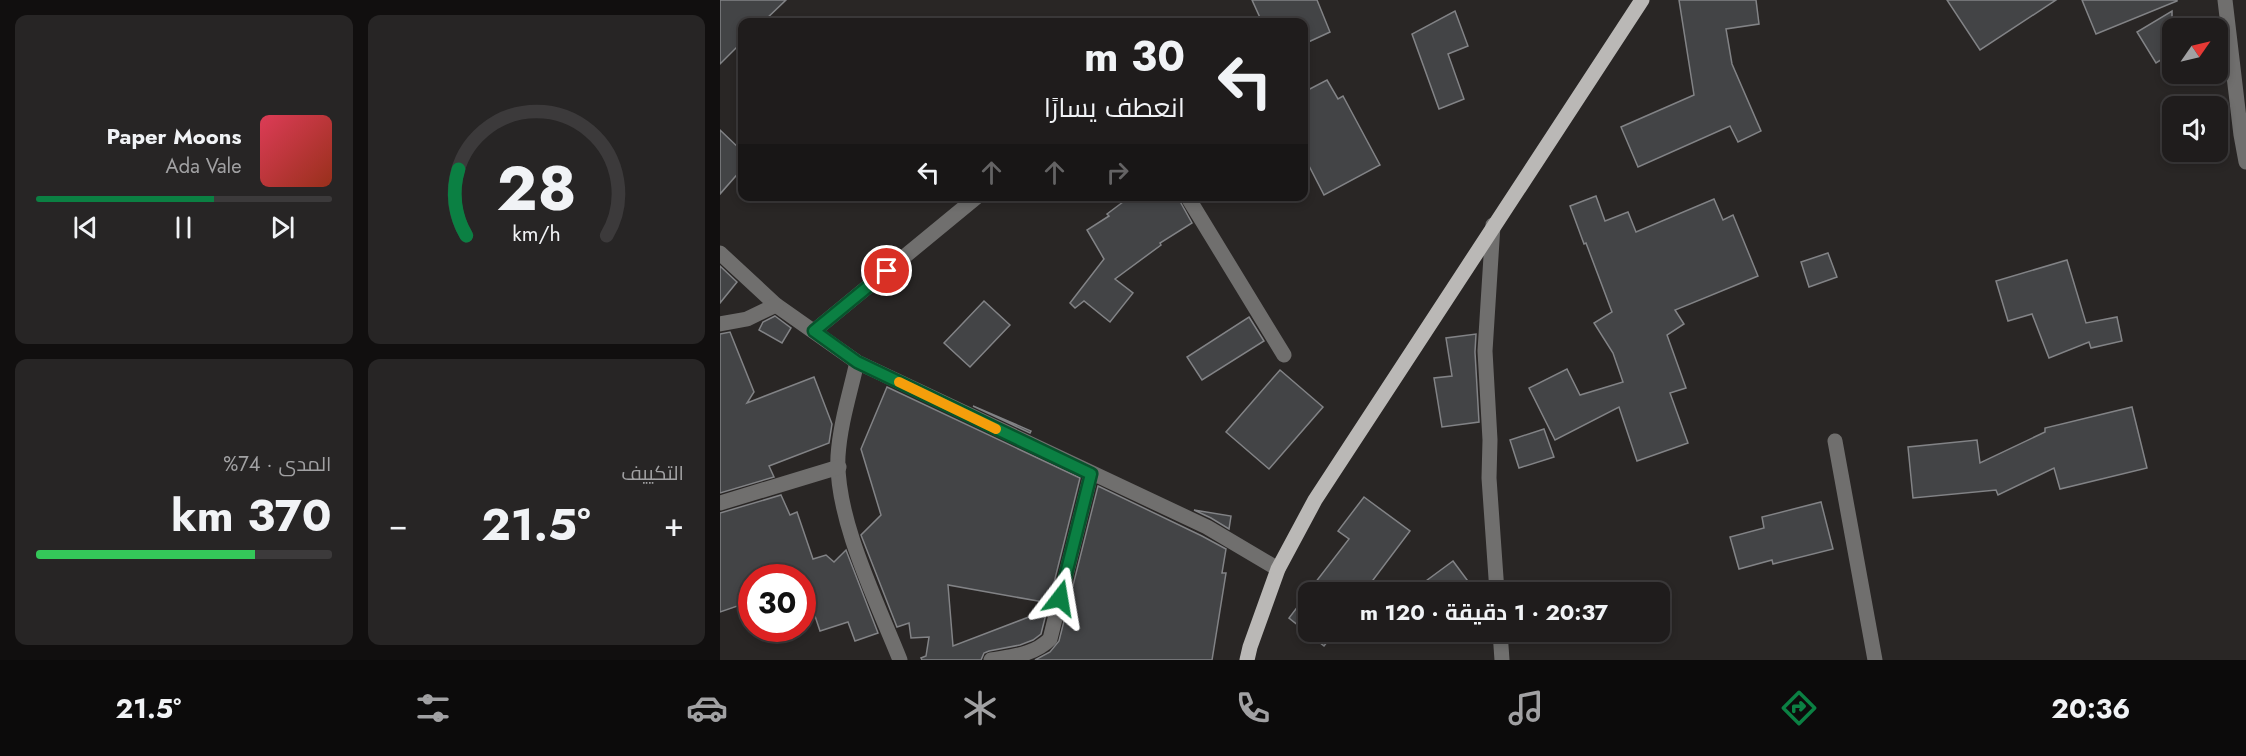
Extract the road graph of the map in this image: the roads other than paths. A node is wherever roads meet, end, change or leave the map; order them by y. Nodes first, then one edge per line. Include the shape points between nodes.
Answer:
1 (1642, 0) edge
2 (2225, 0) edge
3 (2246, 162) edge
4 (972, 201) edge
5 (1190, 201) edge
6 (1493, 225) junction
7 (720, 253) edge
8 (777, 305) junction
9 (720, 324) edge
10 (814, 331) junction
11 (1284, 355) dead end
12 (857, 362) junction
13 (1835, 441) dead end
14 (839, 467) junction
15 (1091, 474) junction
16 (720, 503) edge
17 (1278, 569) junction
18 (1496, 582) edge
19 (1501, 642) edge
20 (900, 660) edge
21 (991, 660) edge
22 (1247, 660) edge
23 (1502, 660) edge
24 (1875, 660) edge

1 - 6 main road
2 - 3 street
4 - 10 street
5 - 11 street
6 - 17 main road via 1315,500
6 - 18 street via 1485,351
7 - 8 street
8 - 9 street via 747,319
8 - 10 street
10 - 12 street
12 - 14 street via 843,425
12 - 15 street
13 - 24 street
14 - 16 street
14 - 20 street via 853,541
15 - 17 street via 1207,527
15 - 21 street via 1050,639 1030,653
17 - 22 main road
19 - 23 street

